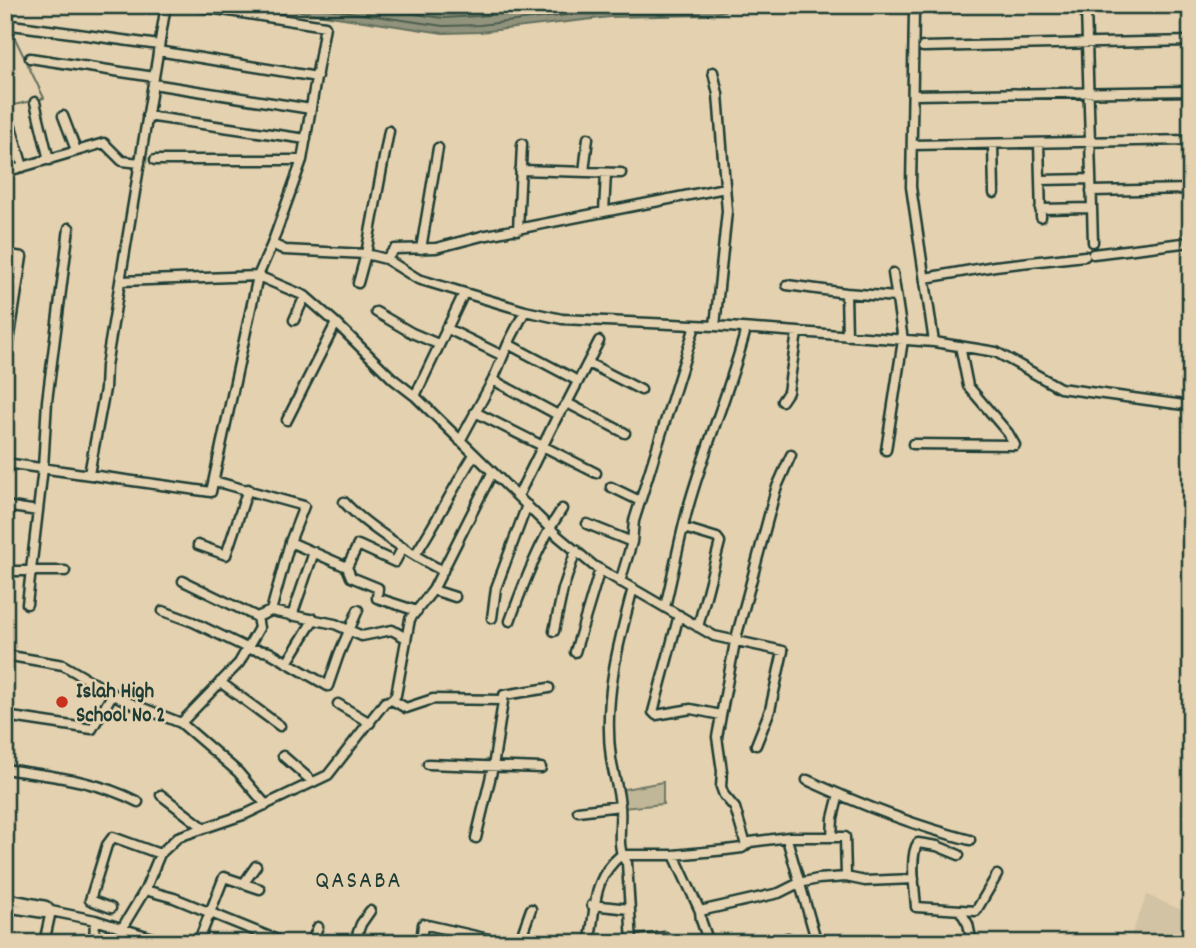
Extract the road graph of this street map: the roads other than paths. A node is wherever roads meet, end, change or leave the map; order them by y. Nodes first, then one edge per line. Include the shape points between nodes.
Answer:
1 (166, 5) edge
2 (190, 5) edge
3 (1086, 8) dead end
4 (914, 12) dead end
5 (12, 25) dead end
6 (1191, 41) edge
7 (1087, 43) junction
8 (923, 47) dead end
9 (159, 48) junction
10 (30, 58) dead end
11 (713, 72) dead end
12 (317, 77) junction
13 (153, 81) junction
14 (1191, 91) edge
15 (1089, 92) junction
16 (912, 95) junction
17 (35, 102) dead end
18 (311, 109) junction
19 (6, 110) edge
20 (62, 116) dead end
21 (147, 116) junction
22 (388, 131) dead end
23 (588, 138) dead end
24 (306, 139) junction
25 (1191, 140) edge
26 (1090, 142) junction
27 (1039, 143) junction
28 (522, 144) dead end
29 (993, 144) junction
30 (912, 145) junction
31 (438, 148) dead end
32 (76, 150) junction
33 (49, 160) junction
34 (155, 160) dead end
35 (302, 160) junction
36 (140, 163) junction
37 (23, 167) junction
38 (520, 170) junction
39 (5, 172) edge
40 (584, 172) junction
41 (606, 173) junction
42 (621, 173) dead end
43 (1091, 179) junction
44 (1040, 180) junction
45 (725, 188) junction
46 (1191, 189) edge
47 (1091, 191) junction
48 (994, 193) dead end
49 (1092, 208) junction
50 (604, 212) junction
51 (69, 228) dead end
52 (518, 230) junction
53 (1093, 242) dead end
54 (1191, 242) edge
55 (272, 244) junction
56 (421, 248) junction
57 (5, 254) edge
58 (366, 254) junction
59 (22, 257) junction
60 (386, 259) junction
61 (5, 272) edge
62 (893, 273) dead end
63 (258, 276) junction
64 (925, 278) junction
65 (121, 281) junction
66 (358, 283) dead end
67 (786, 285) dead end
68 (464, 293) junction
69 (846, 293) junction
70 (304, 296) junction
71 (896, 297) junction
72 (525, 311) junction
73 (376, 312) dead end
74 (294, 320) dead end
75 (336, 323) junction
76 (695, 326) junction
77 (715, 326) junction
78 (446, 328) junction
79 (746, 329) junction
80 (797, 333) junction
81 (847, 336) junction
82 (903, 340) junction
83 (599, 341) dead end
84 (934, 342) junction
85 (438, 344) junction
86 (508, 344) junction
87 (960, 346) junction
88 (503, 356) junction
89 (588, 363) junction
90 (5, 368) edge
91 (493, 380) junction
92 (578, 381) junction
93 (641, 390) dead end
94 (415, 396) junction
95 (782, 401) dead end
96 (567, 403) junction
97 (1191, 406) edge
98 (475, 412) junction
99 (558, 415) junction
100 (287, 420) dead end
101 (625, 433) dead end
102 (460, 441) junction
103 (913, 444) dead end
104 (544, 447) junction
105 (886, 450) dead end
106 (474, 455) junction
107 (791, 455) dead end
108 (5, 463) edge
109 (43, 468) junction
110 (596, 473) dead end
111 (89, 474) junction
112 (492, 474) junction
113 (214, 481) junction
114 (611, 487) dead end
115 (248, 489) junction
116 (518, 496) junction
117 (640, 501) junction
118 (344, 502) dead end
119 (527, 505) junction
120 (5, 506) edge
121 (562, 509) dead end
122 (38, 511) junction
123 (587, 524) dead end
124 (550, 527) junction
125 (684, 528) junction
126 (289, 542) junction
127 (632, 542) junction
128 (198, 545) dead end
129 (403, 547) junction
130 (576, 551) junction
131 (314, 552) junction
132 (415, 555) junction
133 (347, 567) junction
134 (600, 569) junction
135 (65, 570) dead end
136 (443, 570) junction
137 (5, 571) edge
138 (30, 571) junction
139 (183, 581) dead end
140 (620, 582) junction
141 (633, 588) junction
142 (433, 590) junction
143 (454, 597) dead end
144 (27, 604) dead end
145 (664, 607) junction
146 (358, 610) dead end
147 (163, 611) dead end
148 (271, 611) junction
149 (416, 611) junction
150 (679, 615) junction
151 (292, 616) junction
152 (257, 617) junction
153 (492, 618) dead end
154 (314, 619) junction
155 (510, 621) dead end
156 (698, 627) junction
157 (349, 630) junction
158 (554, 631) dead end
159 (406, 638) junction
160 (735, 642) junction
161 (247, 648) junction
162 (575, 652) dead end
163 (5, 655) edge
164 (286, 663) junction
165 (220, 682) junction
166 (549, 688) dead end
167 (112, 695) junction
168 (392, 700) junction
169 (503, 700) junction
170 (338, 704) dead end
171 (722, 715) junction
172 (5, 716) edge
173 (181, 723) junction
174 (370, 723) junction
175 (280, 726) dead end
176 (756, 745) dead end
177 (283, 756) dead end
178 (428, 764) dead end
179 (493, 767) junction
180 (541, 768) dead end
181 (5, 769) edge
182 (807, 780) dead end
183 (313, 782) junction
184 (839, 794) junction
185 (161, 795) dead end
186 (138, 802) dead end
187 (266, 805) junction
188 (620, 806) junction
189 (578, 811) dead end
190 (204, 828) junction
191 (832, 837) junction
192 (476, 838) dead end
193 (787, 839) junction
194 (970, 840) dead end
195 (746, 845) junction
196 (160, 854) junction
197 (621, 855) junction
198 (674, 855) junction
199 (959, 855) dead end
200 (256, 866) dead end
201 (997, 876) dead end
202 (846, 877) junction
203 (914, 879) junction
204 (244, 883) junction
205 (799, 883) junction
206 (260, 889) dead end
207 (145, 890) junction
208 (5, 898) edge
209 (593, 905) junction
210 (5, 907) edge
211 (111, 908) dead end
212 (531, 909) dead end
213 (629, 909) junction
214 (51, 911) junction
215 (370, 911) dead end
216 (700, 911) junction
217 (210, 912) junction
218 (961, 912) junction
219 (95, 920) junction
220 (318, 927) dead end
221 (122, 928) junction
222 (665, 937) dead end
223 (356, 942) edge
224 (632, 942) edge
225 (44, 943) edge
226 (94, 943) edge
227 (169, 943) edge
228 (198, 943) edge
229 (274, 943) edge
230 (311, 943) edge
231 (421, 943) edge
232 (506, 943) edge
233 (519, 943) edge
234 (589, 943) edge
235 (709, 943) edge
236 (773, 943) edge
237 (798, 943) edge
238 (817, 943) edge
239 (972, 943) edge

1 - 9 street
2 - 12 street via 326,26
3 - 7 street
4 - 16 street
5 - 9 street
6 - 7 street
7 - 8 street
7 - 15 street
9 - 12 street
9 - 13 street
10 - 13 street
11 - 45 street
12 - 18 street
13 - 18 street
13 - 21 street
14 - 15 street
15 - 16 street
15 - 26 street
16 - 30 street
17 - 33 street
18 - 24 street
19 - 37 street
20 - 32 street
21 - 24 street
21 - 36 street
22 - 58 street
23 - 40 street
24 - 35 street
25 - 26 street
26 - 27 street
26 - 43 street
27 - 29 street
27 - 44 street
28 - 38 street
29 - 30 street
29 - 48 street
30 - 64 street via 911,187
31 - 56 street
32 - 33 street
32 - 36 street via 104,143 122,161
33 - 37 street
34 - 35 street
35 - 55 street
36 - 65 street
37 - 39 street
38 - 40 street
38 - 52 street
40 - 41 street
41 - 42 street
41 - 50 street
43 - 44 street
43 - 47 street
44 - 49 street via 1041,213
45 - 50 street
45 - 77 street via 727,211
46 - 47 street
47 - 49 street
49 - 53 street
50 - 52 street
51 - 109 street
52 - 56 street
54 - 64 street
55 - 58 street via 285,250
55 - 63 street
56 - 60 street via 395,249
57 - 59 street
58 - 60 street
58 - 66 street
59 - 61 street
59 - 90 street
60 - 68 street via 418,279
62 - 71 street
63 - 65 street
63 - 70 street
63 - 113 street
64 - 84 street
65 - 111 street
67 - 69 street
68 - 72 street
68 - 78 street
69 - 71 street
69 - 81 street
70 - 74 street
70 - 75 street
71 - 82 street
72 - 76 street via 562,319
72 - 86 street
73 - 85 street
75 - 94 street
75 - 100 street
76 - 77 street
76 - 117 street
77 - 79 street
78 - 85 street
78 - 88 street
79 - 80 street
79 - 125 street
80 - 81 street
80 - 95 street via 788,392
81 - 82 street
82 - 84 street
82 - 105 street
83 - 89 street
84 - 87 street
85 - 94 street
86 - 88 street
86 - 92 street
87 - 97 street via 996,352 1060,388
87 - 103 street via 968,386 1016,445
88 - 91 street
89 - 92 street
89 - 93 street
91 - 98 street
91 - 99 street
92 - 96 street
94 - 102 street
96 - 99 street
96 - 101 street
98 - 102 street
98 - 104 street
99 - 104 street
102 - 106 street
104 - 110 street
104 - 116 street
106 - 112 street
106 - 132 street
107 - 160 street via 776,489
108 - 109 street
109 - 111 street
109 - 122 street
111 - 113 street via 211,492
112 - 116 street
112 - 136 street
113 - 115 street
114 - 117 street
115 - 126 street via 304,506
115 - 128 street via 226,555
116 - 119 street
117 - 127 street
118 - 129 street
119 - 124 street
119 - 153 street via 496,588
120 - 122 street
121 - 124 street
122 - 138 street
123 - 127 street
124 - 130 street
124 - 155 street
125 - 145 street
125 - 156 street via 720,542
126 - 131 street
126 - 148 street
127 - 140 street
129 - 132 street
129 - 133 street via 395,562 358,545
130 - 134 street
130 - 158 street
131 - 133 street
131 - 151 street
132 - 136 street
133 - 149 street via 351,577 378,588 377,598
134 - 140 street
134 - 162 street
135 - 138 street
136 - 142 street
137 - 138 street
138 - 144 street
139 - 152 street
140 - 141 street
141 - 145 street
141 - 188 street via 609,706 611,759
142 - 143 street
142 - 149 street
145 - 150 street
146 - 157 street
147 - 161 street
148 - 151 street
148 - 152 street
149 - 159 street
150 - 156 street
150 - 171 street via 653,712 691,709
151 - 154 street
152 - 161 street via 259,628
154 - 157 street
154 - 164 street
156 - 160 street
157 - 159 street via 362,636 392,630
157 - 164 street via 328,686
159 - 168 street
160 - 171 street
160 - 176 street via 783,651 770,710
161 - 164 street via 270,652
161 - 165 street
163 - 167 street via 63,665
165 - 173 street
165 - 175 street
166 - 169 street via 505,694
167 - 172 street via 92,729
167 - 173 street
168 - 169 street via 406,708 433,699
168 - 174 street via 385,702
169 - 179 street
170 - 174 street
171 - 195 street via 717,737 721,787 735,808
173 - 187 street via 238,772
174 - 183 street via 328,775
177 - 183 street
178 - 179 street
179 - 180 street
179 - 192 street
181 - 186 street via 81,780
182 - 184 street
183 - 187 street
184 - 191 street
184 - 194 street
185 - 190 street
187 - 190 street
188 - 189 street
188 - 197 street
190 - 196 street via 178,837
191 - 193 street
191 - 202 street via 845,837
193 - 195 street
193 - 205 street
195 - 198 street
196 - 207 street
196 - 211 street via 113,837 90,900
197 - 198 street
197 - 209 street via 607,868
197 - 213 street via 627,863
198 - 216 street
199 - 203 street via 918,843
200 - 204 street
201 - 218 street via 976,911
202 - 203 street
202 - 205 street
203 - 218 street via 916,907
204 - 206 street
204 - 217 street via 224,877
205 - 216 street via 779,893
205 - 238 street
207 - 217 street
207 - 221 street
208 - 214 street
209 - 213 street
209 - 234 street
210 - 214 street
212 - 233 street
213 - 224 street
214 - 219 street
214 - 225 street
215 - 223 street
216 - 235 street
217 - 228 street
217 - 229 street via 275,939
218 - 239 street
219 - 221 street
219 - 226 street
220 - 230 street
221 - 227 street
222 - 224 street
231 - 232 street via 423,924
236 - 237 street via 788,938

